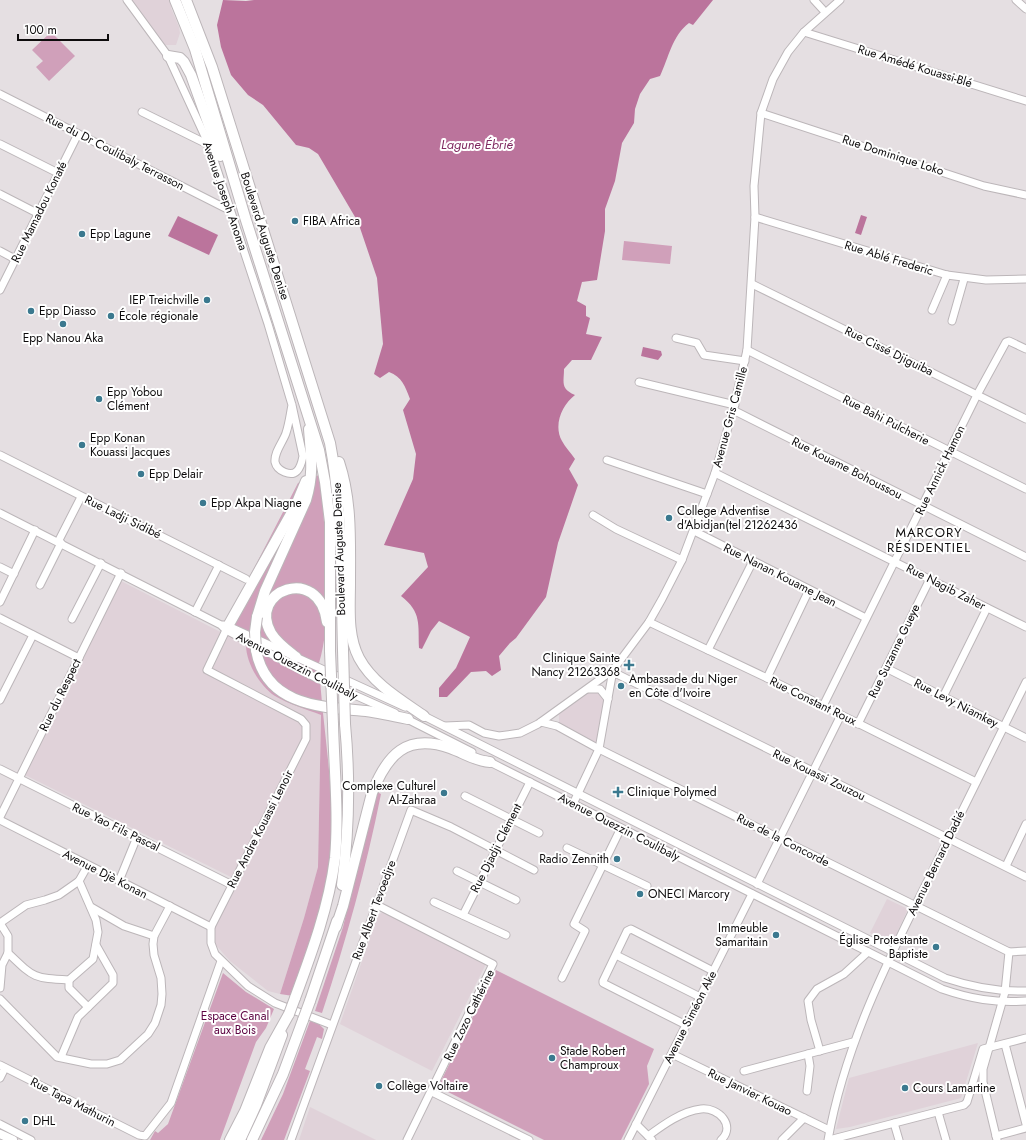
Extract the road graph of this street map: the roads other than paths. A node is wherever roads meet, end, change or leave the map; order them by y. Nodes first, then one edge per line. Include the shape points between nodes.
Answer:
1 (127, 0) edge
2 (175, 0) edge
3 (186, 0) edge
4 (814, 0) edge
5 (840, 0) edge
6 (1016, 0) edge
7 (1026, 9) edge
8 (825, 12) junction
9 (804, 32) junction
10 (168, 56) junction
11 (0, 94) edge
12 (1026, 101) edge
13 (142, 112) dead end
14 (761, 113) junction
15 (78, 134) junction
16 (0, 144) edge
17 (209, 146) junction
18 (58, 173) junction
19 (0, 194) edge
20 (1026, 194) edge
21 (229, 210) junction
22 (38, 213) junction
23 (245, 217) junction
24 (755, 218) junction
25 (0, 251) edge
26 (15, 259) junction
27 (947, 276) junction
28 (964, 279) junction
29 (1026, 279) edge
30 (752, 284) junction
31 (0, 290) edge
32 (932, 310) dead end
33 (952, 321) dead end
34 (676, 338) dead end
35 (1026, 349) edge
36 (747, 350) junction
37 (745, 361) junction
38 (639, 382) dead end
39 (977, 395) junction
40 (292, 405) junction
41 (734, 407) junction
42 (308, 413) junction
43 (1026, 419) edge
44 (325, 425) junction
45 (311, 451) junction
46 (949, 451) junction
47 (0, 455) edge
48 (607, 460) dead end
49 (715, 473) junction
50 (1026, 488) edge
51 (708, 494) junction
52 (81, 496) junction
53 (922, 506) junction
54 (0, 513) edge
55 (594, 515) dead end
56 (35, 530) junction
57 (694, 531) junction
58 (59, 542) junction
59 (1026, 557) edge
60 (682, 560) junction
61 (753, 561) junction
62 (894, 561) junction
63 (100, 563) junction
64 (219, 565) junction
65 (0, 567) edge
66 (121, 573) junction
67 (14, 574) junction
68 (246, 578) dead end
69 (930, 579) junction
70 (40, 585) dead end
71 (809, 590) junction
72 (0, 602) edge
73 (987, 608) junction
74 (195, 612) junction
75 (0, 618) edge
76 (866, 618) junction
77 (72, 619) dead end
78 (650, 622) junction
79 (225, 627) junction
80 (1026, 627) edge
81 (33, 635) junction
82 (708, 650) junction
83 (330, 651) junction
84 (296, 657) junction
85 (79, 658) junction
86 (886, 668) junction
87 (613, 670) junction
88 (767, 678) junction
89 (1026, 682) edge
90 (588, 689) junction
91 (943, 697) junction
92 (608, 699) junction
93 (0, 700) edge
94 (823, 706) junction
95 (558, 710) junction
96 (841, 715) junction
97 (424, 716) junction
98 (408, 719) junction
99 (541, 722) junction
100 (858, 724) junction
101 (445, 726) junction
102 (557, 726) junction
103 (1004, 727) junction
104 (1026, 738) edge
105 (599, 749) junction
106 (490, 762) junction
107 (0, 769) edge
108 (812, 772) junction
109 (19, 779) junction
110 (530, 782) junction
111 (976, 782) junction
112 (578, 793) junction
113 (465, 796) dead end
114 (573, 804) junction
115 (0, 817) edge
116 (511, 819) junction
117 (0, 820) edge
118 (1026, 824) edge
119 (621, 828) junction
120 (539, 833) dead end
121 (137, 837) junction
122 (780, 839) junction
123 (948, 839) junction
124 (567, 848) dead end
125 (495, 849) junction
126 (603, 864) junction
127 (88, 865) junction
128 (1006, 866) junction
129 (534, 870) dead end
130 (457, 871) dead end
131 (1026, 877) edge
132 (79, 881) junction
133 (119, 881) junction
134 (478, 881) junction
135 (757, 884) junction
136 (232, 885) junction
137 (647, 886) dead end
138 (752, 894) junction
139 (516, 900) dead end
140 (434, 902) dead end
141 (376, 904) junction
142 (170, 906) junction
143 (914, 906) junction
144 (91, 907) junction
145 (463, 915) junction
146 (0, 923) edge
147 (211, 927) junction
148 (336, 927) junction
149 (506, 935) dead end
150 (154, 936) junction
151 (96, 945) junction
152 (868, 952) junction
153 (892, 952) junction
154 (1009, 952) junction
155 (1026, 952) edge
156 (8, 953) junction
157 (616, 955) junction
158 (221, 961) junction
159 (887, 962) junction
160 (713, 971) junction
161 (562, 978) dead end
162 (69, 980) junction
163 (0, 988) edge
164 (1026, 991) edge
165 (1005, 992) junction
166 (700, 997) junction
167 (0, 999) edge
168 (1026, 1001) edge
169 (1001, 1003) junction
170 (88, 1007) junction
171 (289, 1014) junction
172 (332, 1024) junction
173 (686, 1025) junction
174 (1026, 1038) edge
175 (854, 1042) junction
176 (1005, 1044) junction
177 (989, 1047) junction
178 (820, 1050) junction
179 (672, 1054) junction
180 (808, 1054) junction
181 (61, 1057) junction
182 (3, 1066) edge
183 (744, 1071) dead end
184 (0, 1078) edge
185 (432, 1092) junction
186 (807, 1092) dead end
187 (938, 1112) junction
188 (804, 1118) junction
189 (894, 1123) junction
190 (0, 1124) edge
191 (636, 1124) junction
192 (1026, 1124) edge
193 (1026, 1128) edge
194 (829, 1130) junction
195 (0, 1134) edge
196 (855, 1137) edge
197 (144, 1138) edge
198 (650, 1138) edge
199 (997, 1138) edge
200 (410, 1139) edge
201 (13, 1140) edge
202 (31, 1140) edge
203 (230, 1140) edge
204 (240, 1140) edge
205 (252, 1140) edge
206 (292, 1140) edge
207 (529, 1140) edge
208 (628, 1140) edge
209 (721, 1140) edge
210 (782, 1140) edge
211 (828, 1140) edge
212 (899, 1140) edge
213 (946, 1140) edge

1 - 10 street, Avenue Joseph Anoma
2 - 23 highway, Boulevard Auguste Denise via 195,49
3 - 44 highway, Boulevard Auguste Denise via 212,67
4 - 8 street
5 - 8 street, Avenue Gris Camille
6 - 7 street
8 - 9 street, Avenue Gris Camille
9 - 12 street, Rue Amédé Kouassi-Blé
9 - 14 street, Avenue Gris Camille via 788,52 773,79
10 - 17 street, Avenue Joseph Anoma
10 - 23 highway via 180,58 191,75 233,193
11 - 15 street, Rue du Dr Coulibaly Terrasson
13 - 17 street
14 - 20 street, Rue Dominique Loko via 984,186
14 - 24 street, Avenue Gris Camille via 754,186
15 - 18 street, Rue Mamadou Konaté
15 - 21 street, Rue du Dr Coulibaly Terrasson
16 - 18 street
17 - 21 street, Avenue Joseph Anoma
18 - 22 street, Rue Mamadou Konaté
19 - 22 street
21 - 40 street, Avenue Joseph Anoma via 268,324
22 - 26 street, Rue Mamadou Konaté
23 - 42 highway, Boulevard Auguste Denise
24 - 27 street, Rue Ablé Frederic
24 - 30 street, Avenue Gris Camille
25 - 26 street
26 - 31 street, Rue Mamadou Konaté
27 - 28 street, Rue Ablé Frederic
27 - 32 street
28 - 29 street, Rue Ablé Frederic
28 - 33 street
30 - 36 street, Avenue Gris Camille
30 - 39 street, Rue Cissé Djiguiba
34 - 37 street via 697,343 704,355
35 - 39 street, Rue Annick Hamon via 1006,342
36 - 37 street, Avenue Gris Camille
36 - 46 street, Rue Bahi Pulcherie
37 - 41 street, Avenue Gris Camille
38 - 41 street, Rue Kouame Bohoussou
39 - 43 street, Rue Cissé Djiguiba
39 - 46 street, Rue Annick Hamon
40 - 40 street, Avenue Joseph Anoma via 286,434 275,459 278,468 291,474 297,472 303,456
41 - 49 street, Avenue Gris Camille
41 - 53 street, Rue Kouame Bohoussou
42 - 45 highway
42 - 83 highway, Boulevard Auguste Denise via 319,450 330,522
44 - 97 highway via 346,486 350,520 350,624 359,657 379,683
44 - 148 highway, Boulevard Auguste Denise, bridge via 337,480 340,521 345,724 349,762 346,858
45 - 79 highway via 306,482 296,505
45 - 98 highway, bridge via 313,473 306,500 265,591 257,617 257,659 271,681 304,703
46 - 50 street, Rue Bahi Pulcherie
46 - 53 street, Rue Annick Hamon
47 - 52 street, Rue Ladji Sidibé
48 - 51 street
49 - 51 street, Avenue Gris Camille
49 - 62 street, Rue Nagib Zaher
51 - 57 street, Avenue Gris Camille
52 - 58 street
52 - 64 street, Rue Ladji Sidibé
53 - 59 street, Rue Kouame Bohoussou
53 - 62 street, Rue Annick Hamon
54 - 56 street, Avenue Ouezzin Coulibaly
55 - 60 street via 616,529
56 - 58 street, Avenue Ouezzin Coulibaly
56 - 67 street
57 - 60 street, Avenue Gris Camille
57 - 61 street, Rue Nanan Kouame Jean
58 - 63 street, Avenue Ouezzin Coulibaly
58 - 70 street
60 - 78 street, Avenue Gris Camille
61 - 71 street, Rue Nanan Kouame Jean
61 - 82 street
62 - 69 street, Rue Nagib Zaher
62 - 76 street, Rue Annick Hamon
63 - 66 street, Avenue Ouezzin Coulibaly
63 - 77 street
64 - 68 street, Rue Ladji Sidibé
64 - 74 street
65 - 67 street
66 - 74 street, Avenue Ouezzin Coulibaly
66 - 85 street, Rue du Respect
67 - 72 street
69 - 73 street, Rue Nagib Zaher
69 - 86 street, Rue Suzanne Gueye
71 - 76 street, Rue Nanan Kouame Jean
71 - 88 street
73 - 80 street, Rue Nagib Zaher
73 - 91 street
74 - 79 street, Avenue Ouezzin Coulibaly
75 - 81 street
76 - 94 street, Rue Annick Hamon
78 - 82 street, Rue Constant Roux
78 - 87 street, Avenue Gris Camille
79 - 84 street, Avenue Ouezzin Coulibaly
79 - 98 street, Avenue Ouezzin Coulibaly via 314,677
79 - 136 street, Rue Andre Kouassi Lenoir via 208,670 301,719 306,725 306,739
81 - 85 street
81 - 93 street
82 - 88 street, Rue Constant Roux
83 - 84 highway via 326,616 318,599 312,592 294,587 272,600 267,617 272,634
83 - 171 highway, Boulevard Auguste Denise, bridge via 335,856 322,921
84 - 97 street, Avenue Ouezzin Coulibaly
85 - 109 street, Rue du Respect
86 - 91 street, Rue Levy Niamkey
86 - 100 street, Rue Suzanne Gueye
87 - 90 street, Avenue Gris Camille
87 - 92 street
87 - 108 street, Rue Kouassi Zouzou via 618,675
88 - 94 street, Rue Constant Roux
89 - 103 street, Avenue Bernard Dadié
90 - 92 street via 600,689
90 - 95 street, Avenue Gris Camille
91 - 103 street, Rue Levy Niamkey
92 - 105 street
94 - 96 street, Rue Constant Roux
95 - 99 street, Avenue Gris Camille
95 - 102 street
96 - 100 street, Rue Constant Roux
96 - 108 street
97 - 101 street, Avenue Ouezzin Coulibaly
98 - 106 street, Avenue Ouezzin Coulibaly
99 - 101 street, Avenue Gris Camille via 520,733 499,736 469,726
99 - 102 street, Rue de la Concorde
100 - 111 street, Rue Constant Roux
101 - 112 street, Avenue Ouezzin Coulibaly
102 - 105 street, Rue de la Concorde
103 - 104 street, Rue Levy Niamkey
103 - 111 street, Avenue Bernard Dadié
105 - 112 street
105 - 122 street, Rue de la Concorde
106 - 110 street, Avenue Ouezzin Coulibaly
106 - 148 highway via 430,743 413,744 394,755 379,776 372,793
107 - 109 street, Rue Yao Fils Pascal
108 - 122 street
108 - 123 street, Rue Kouassi Zouzou
109 - 115 street, Rue du Respect
109 - 121 street, Rue Yao Fils Pascal
110 - 114 street, Avenue Ouezzin Coulibaly
110 - 116 street, Rue Djadji Clément
111 - 123 street, Avenue Bernard Dadié
112 - 114 street
112 - 135 street, Avenue Ouezzin Coulibaly
113 - 116 street
114 - 119 street, Avenue Ouezzin Coulibaly
116 - 120 street
116 - 125 street, Rue Djadji Clément
117 - 127 street, Avenue Djè Konan
118 - 128 street
119 - 126 street
119 - 138 street, Avenue Ouezzin Coulibaly
121 - 133 street
121 - 136 street, Rue Yao Fils Pascal
122 - 135 street
122 - 143 street, Rue de la Concorde
123 - 128 street, Rue Kouassi Zouzou
123 - 143 street, Avenue Bernard Dadié
124 - 126 street
125 - 129 street, Rue Albert Tevoedjre
125 - 134 street, Rue Djadji Clément
125 - 141 street, Rue Albert Tevoedjre via 451,826 411,810
126 - 137 street
126 - 161 street via 574,924 585,930
127 - 132 street
127 - 133 street, Avenue Djè Konan
128 - 131 street, Rue Kouassi Zouzou
130 - 134 street
132 - 144 street
132 - 146 street via 52,898 22,906
133 - 142 street, Avenue Djè Konan
134 - 139 street
134 - 145 street, Rue Djadji Clément
135 - 153 street, Avenue Ouezzin Coulibaly
136 - 147 street, Rue Andre Kouassi Lenoir
138 - 152 street, Avenue Ouezzin Coulibaly
138 - 160 street, Avenue Siméon Ake
140 - 145 street
141 - 172 street, Rue Albert Tevoedjre
141 - 185 street, Rue Zozo Cathérine via 493,964
142 - 147 street, Avenue Djè Konan
142 - 150 street
143 - 153 street, Avenue Bernard Dadié
143 - 154 street, Rue de la Concorde
144 - 150 street via 124,926
144 - 151 street via 98,926
145 - 149 street
146 - 156 street via 8,936
147 - 158 street via 211,943
148 - 205 highway, Boulevard Auguste Denise, bridge via 283,1074
150 - 181 street via 154,955 161,978 162,994 155,1023 148,1034 120,1060 107,1064
151 - 162 street via 92,959
151 - 170 street via 114,979 111,986
152 - 159 street, Avenue Ouezzin Coulibaly
152 - 178 street via 844,974 817,989 808,1001
153 - 159 street, Avenue Bernard Dadié
153 - 165 street, Avenue Ouezzin Coulibaly via 945,978
154 - 155 street, Rue de la Concorde
154 - 165 street
156 - 162 street via 36,977
156 - 163 street via 2,965
157 - 160 street via 630,929
157 - 166 street
157 - 173 street via 603,983
158 - 172 street via 262,996
158 - 197 street, Rue Tapa Mathurin via 171,1103
159 - 169 street, Avenue Ouezzin Coulibaly via 942,989
159 - 175 street, Avenue Bernard Dadié
160 - 166 street, Avenue Siméon Ake
162 - 170 street via 70,988
164 - 165 street, Avenue Ouezzin Coulibaly
165 - 169 street
166 - 173 street, Avenue Siméon Ake
167 - 181 street via 51,1053
168 - 169 street, Avenue Ouezzin Coulibaly
169 - 177 street
170 - 181 street via 78,1017
171 - 203 highway, Boulevard Auguste Denise via 270,1048 245,1111
171 - 204 highway, Boulevard Auguste Denise via 256,1105
172 - 206 street, Rue Albert Tevoedjre
173 - 179 street, Avenue Siméon Ake
174 - 176 street
175 - 178 street
175 - 194 street, Avenue Bernard Dadié
176 - 177 street
176 - 192 street
177 - 187 street via 981,1051 966,1104
177 - 199 street via 983,1069 983,1082
178 - 180 street
179 - 188 street, Rue Janvier Kouao
179 - 191 street, Avenue Siméon Ake
180 - 183 street
180 - 186 street via 810,1066
182 - 184 street
182 - 197 street, Rue Tapa Mathurin
185 - 200 street, Rue Zozo Cathérine
185 - 207 street
187 - 189 street
187 - 213 street
188 - 194 street, Rue Janvier Kouao
188 - 210 street
189 - 196 street
189 - 212 street
190 - 202 street
191 - 198 street
191 - 208 street, Avenue Siméon Ake
193 - 199 street
194 - 211 street, Avenue Bernard Dadié
195 - 201 main road
196 - 211 street
198 - 209 street via 670,1121 700,1109 709,1109 717,1112 728,1128 726,1136

